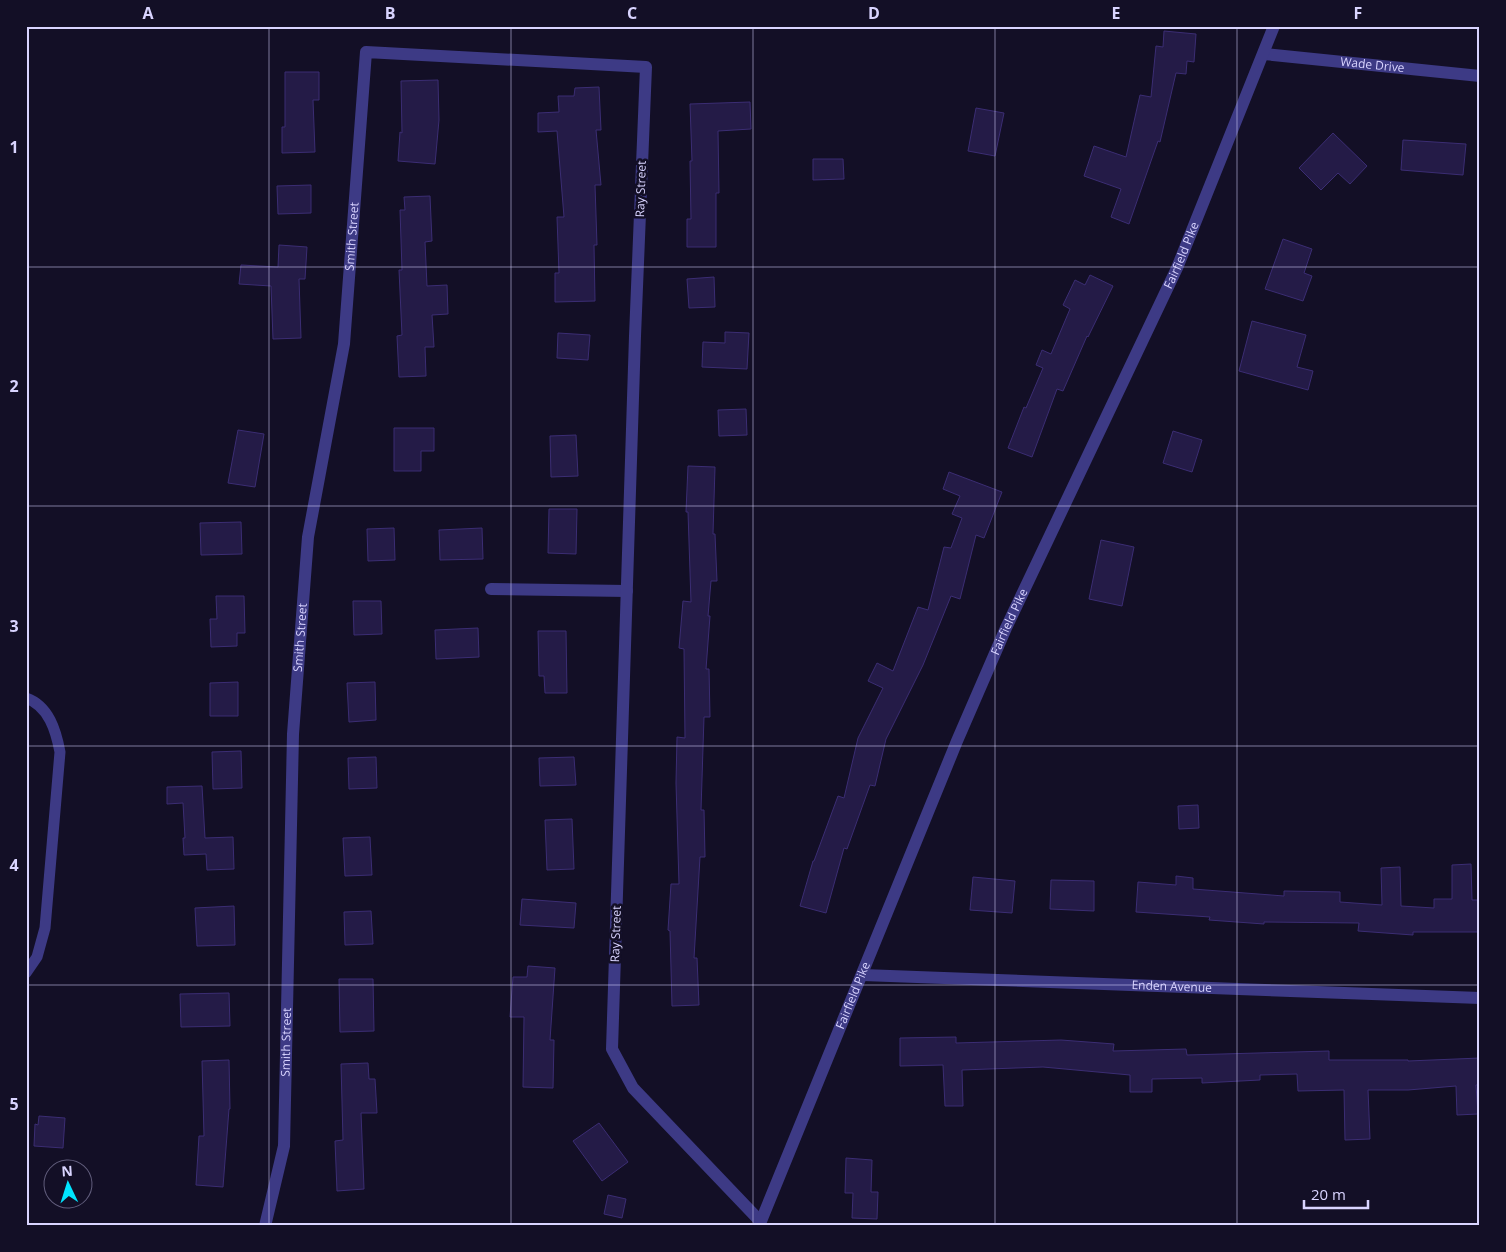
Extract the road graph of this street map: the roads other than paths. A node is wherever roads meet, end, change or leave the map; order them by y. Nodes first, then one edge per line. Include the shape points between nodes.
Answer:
1 (1274, 26) edge
2 (366, 52) joint
3 (1264, 54) junction
4 (1480, 76) edge
5 (492, 589) dead end
6 (627, 591) junction
7 (26, 698) edge
8 (26, 973) edge
9 (863, 975) junction
10 (1480, 998) edge
11 (760, 1224) edge
12 (265, 1226) edge

1 - 3 street, Fairfield Pike
2 - 6 street, Ray Street via 646,67
2 - 12 street, Smith Street via 344,344 308,537 293,734 284,1146
3 - 4 street, Wade Drive
3 - 9 street, Fairfield Pike via 1177,268 1006,628
5 - 6 street
6 - 11 street, Ray Street via 612,1049 632,1088
7 - 8 lane via 36,702 46,713 56,730 60,752 45,928 37,957
9 - 10 street, Enden Avenue
9 - 11 street, Fairfield Pike

